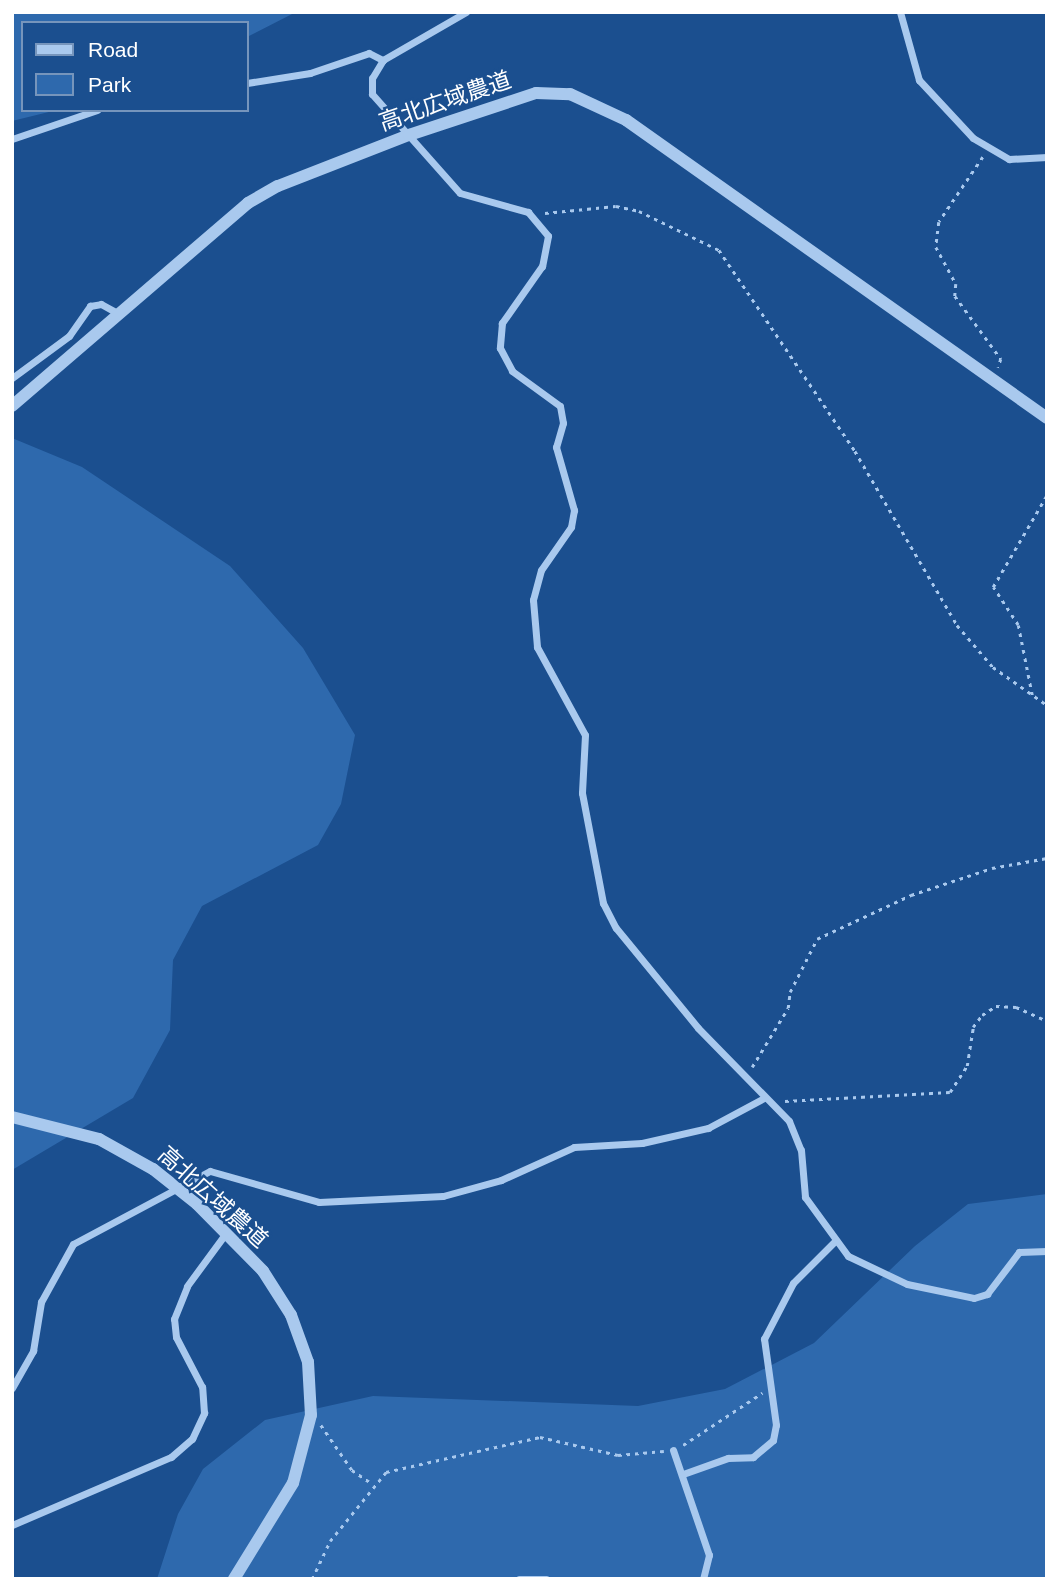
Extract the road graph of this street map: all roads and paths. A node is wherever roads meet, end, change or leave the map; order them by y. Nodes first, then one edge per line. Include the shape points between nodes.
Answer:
1 (466, 12) edge
2 (900, 12) edge
3 (383, 60) junction
4 (248, 83) edge
5 (91, 112) edge
6 (409, 135) junction
7 (12, 139) edge
8 (988, 150) junction
9 (1047, 157) edge
10 (527, 212) junction
11 (120, 314) junction
12 (12, 378) edge
13 (994, 381) junction
14 (12, 406) edge
15 (1047, 418) edge
16 (1047, 495) edge
17 (1032, 695) junction
18 (1047, 705) edge
19 (1047, 858) edge
20 (1047, 1021) edge
21 (744, 1079) junction
22 (764, 1098) junction
23 (771, 1104) junction
24 (12, 1117) edge
25 (226, 1233) junction
26 (834, 1242) junction
27 (1047, 1251) edge
28 (12, 1388) edge
29 (768, 1389) junction
30 (311, 1415) junction
31 (673, 1450) junction
32 (683, 1474) junction
33 (373, 1484) junction
34 (12, 1525) edge
35 (234, 1579) edge
36 (312, 1579) edge
37 (519, 1579) edge
38 (546, 1579) edge
39 (703, 1579) edge

1 - 3 street
2 - 8 street via 904,42 919,80
3 - 4 street via 369,53 310,73
3 - 6 street via 372,78 372,94
5 - 7 street
6 - 10 street via 460,192
6 - 11 street, 高北広域農道 via 278,186 248,203
6 - 13 street, 高北広域農道 via 536,93 570,94 598,105 626,120
8 - 9 street via 1027,161
8 - 13 path via 939,222 936,247 956,284 956,296 1001,359
10 - 17 path via 616,205 639,211 719,250 855,452 957,625 993,667
10 - 21 street via 548,236 548,250 502,323 499,348 512,371 560,406 563,423 556,447 574,510 571,527 541,570 533,600 537,647 585,735 582,793 603,903 616,928
11 - 12 street via 101,304 90,306 69,336
11 - 14 street, 高北広域農道
13 - 15 street, 高北広域農道
16 - 17 path via 993,587 1018,625
17 - 18 path
19 - 21 path via 992,868 911,895 817,939 790,992 788,1009
20 - 23 path via 996,1006 982,1015 973,1027 967,1066 950,1092
21 - 22 street
22 - 23 street
22 - 28 street via 708,1128 642,1143 574,1147 501,1180 443,1196 361,1204 318,1202 210,1171 73,1244 41,1302 33,1351
23 - 26 street via 789,1121 801,1150 804,1197
24 - 25 street, 高北広域農道, bridge via 99,1139 153,1169
25 - 30 street, 高北広域農道 via 263,1271 291,1315 308,1362
25 - 34 street via 187,1286 174,1319 176,1337 201,1387 204,1413 192,1439 171,1457
26 - 27 street via 848,1256 907,1284 974,1298 987,1294 1019,1252
26 - 29 street via 793,1283 764,1339
29 - 31 path
29 - 32 street via 776,1425 767,1447 753,1457 728,1458
30 - 33 path via 352,1470
30 - 35 street, 高北広域農道 via 293,1483
31 - 32 street
31 - 33 path via 618,1455 540,1437 386,1472
32 - 39 street via 709,1555
33 - 36 path via 330,1541
37 - 38 street

